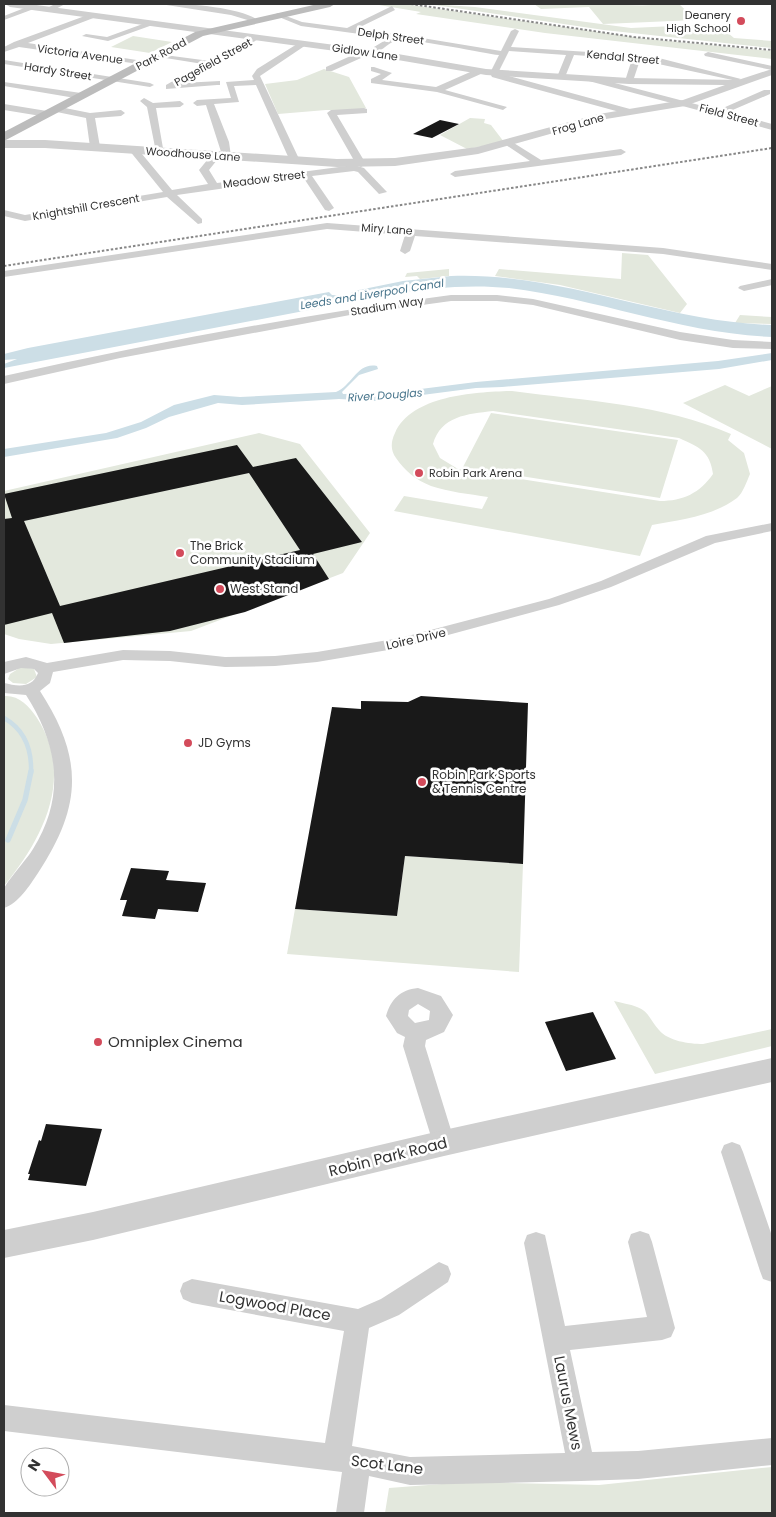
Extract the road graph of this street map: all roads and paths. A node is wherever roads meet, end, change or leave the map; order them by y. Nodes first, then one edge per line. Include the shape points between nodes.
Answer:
1 (10, 4) edge
2 (61, 4) edge
3 (169, 4) edge
4 (321, 4) edge
5 (162, 6) edge
6 (35, 7) junction
7 (392, 8) dead end
8 (49, 9) junction
9 (153, 12) dead end
10 (94, 15) junction
11 (278, 15) junction
12 (4, 18) edge
13 (136, 20) junction
14 (254, 20) junction
15 (154, 23) junction
16 (409, 29) dead end
17 (210, 30) junction
18 (349, 30) junction
19 (516, 31) dead end
20 (86, 36) dead end
21 (258, 37) junction
22 (397, 37) junction
23 (305, 43) junction
24 (17, 44) junction
25 (4, 50) edge
26 (369, 52) junction
27 (506, 52) junction
28 (570, 52) junction
29 (708, 54) dead end
30 (157, 56) junction
31 (637, 57) junction
32 (4, 62) edge
33 (143, 63) junction
34 (210, 63) junction
35 (772, 68) edge
36 (329, 69) dead end
37 (374, 69) dead end
38 (480, 71) junction
39 (494, 72) junction
40 (772, 72) edge
41 (561, 77) junction
42 (588, 78) junction
43 (112, 79) junction
44 (629, 81) junction
45 (258, 82) junction
46 (742, 82) junction
47 (4, 84) edge
48 (150, 85) dead end
49 (232, 90) junction
50 (437, 90) junction
51 (213, 92) junction
52 (770, 92) edge
53 (81, 96) junction
54 (197, 102) dead end
55 (682, 103) junction
56 (742, 103) junction
57 (180, 104) dead end
58 (4, 106) edge
59 (753, 106) dead end
60 (504, 107) dead end
61 (726, 110) dead end
62 (364, 111) dead end
63 (627, 111) junction
64 (51, 112) junction
65 (121, 114) dead end
66 (90, 116) junction
67 (772, 127) edge
68 (4, 137) edge
69 (508, 143) junction
70 (4, 144) edge
71 (95, 147) junction
72 (134, 150) junction
73 (622, 151) dead end
74 (160, 152) junction
75 (221, 156) junction
76 (295, 161) junction
77 (538, 162) junction
78 (382, 164) joint
79 (360, 166) junction
80 (306, 174) junction
81 (454, 175) dead end
82 (214, 186) junction
83 (382, 192) dead end
84 (169, 193) junction
85 (329, 208) dead end
86 (4, 213) edge
87 (198, 221) dead end
88 (411, 231) junction
89 (404, 251) dead end
90 (772, 267) edge
91 (4, 274) edge
92 (772, 282) edge
93 (744, 288) dead end
94 (772, 346) edge
95 (4, 380) edge
96 (772, 528) edge
97 (44, 668) junction
98 (4, 669) edge
99 (4, 688) edge
100 (35, 696) junction
101 (4, 901) edge
102 (416, 1032) dead end
103 (772, 1070) edge
104 (444, 1143) junction
105 (732, 1152) dead end
106 (640, 1242) dead end
107 (536, 1243) dead end
108 (4, 1244) edge
109 (772, 1271) edge
110 (439, 1274) dead end
111 (192, 1291) dead end
112 (358, 1321) junction
113 (556, 1339) junction
114 (4, 1418) edge
115 (772, 1452) edge
116 (346, 1459) junction
117 (581, 1467) junction
118 (350, 1513) edge

1 - 6 street, Gidlow Lane
2 - 8 street
3 - 5 street
3 - 14 street via 232,13
4 - 11 main road, Park Road
6 - 8 street, Gidlow Lane
6 - 12 street
7 - 18 street
8 - 10 street, Gidlow Lane
9 - 13 street
10 - 13 street, Gidlow Lane
10 - 24 street
11 - 14 main road, Park Road
11 - 18 street, Delph Street via 301,24
13 - 15 street, Gidlow Lane
14 - 17 main road, Park Road
15 - 17 street, Gidlow Lane
15 - 20 street via 108,39
16 - 22 street
17 - 21 street, Gidlow Lane
17 - 30 main road, Park Road
18 - 22 street, Delph Street
19 - 27 street
21 - 23 street, Gidlow Lane
21 - 34 street, Pagefield Street
22 - 26 street
22 - 27 street, Delph Street
23 - 26 street, Gidlow Lane
23 - 45 street via 257,74
24 - 25 street
24 - 33 street, Victoria Avenue
26 - 36 street
26 - 38 street, Gidlow Lane
27 - 28 street, Kendal Street
27 - 39 street
28 - 31 street, Kendal Street
28 - 41 street
29 - 35 street
30 - 33 main road, Park Road
30 - 34 street
31 - 44 street
31 - 46 street, Kendal Street via 662,60
32 - 43 street, Hardy Street
33 - 43 main road, Park Road
34 - 51 street, Pagefield Street via 168,87
37 - 50 street via 388,73 374,81
38 - 39 street, Gidlow Lane
38 - 50 street
39 - 41 street, Gidlow Lane
39 - 63 street via 508,79
40 - 46 street, Frog Lane
41 - 42 street, Gidlow Lane
42 - 44 street, Gidlow Lane
42 - 55 street, Field Street
43 - 48 street, Hardy Street
43 - 53 main road, Park Road
44 - 46 street, Gidlow Lane
45 - 49 street via 229,84
45 - 76 street
46 - 52 street, Kendal Street
46 - 55 street, Frog Lane
47 - 53 street
49 - 51 street
49 - 51 street via 236,100
50 - 60 street
51 - 54 street
51 - 75 street via 224,142
52 - 56 street
53 - 64 main road, Park Road
55 - 63 street, Frog Lane
55 - 67 street, Field Street
56 - 59 street
56 - 61 street
57 - 74 street via 148,104
58 - 64 street
62 - 79 street via 331,113
63 - 69 street, Frog Lane
64 - 66 street
64 - 68 main road, Park Road
65 - 66 street
66 - 71 street
69 - 77 street
69 - 78 street, Frog Lane
70 - 71 street, Woodhouse Lane
71 - 72 street, Woodhouse Lane
72 - 74 street, Woodhouse Lane
72 - 84 street
73 - 77 street
74 - 75 street, Woodhouse Lane
75 - 76 street, Woodhouse Lane
75 - 82 street via 204,170
76 - 79 street, Woodhouse Lane
77 - 81 street
78 - 79 street, Woodhouse Lane
79 - 80 street, Meadow Street
79 - 83 street
80 - 82 street, Meadow Street
80 - 85 street
82 - 84 street, Meadow Street
84 - 86 street, Knightshill Crescent via 26,218
84 - 87 street
88 - 89 street
88 - 90 street, Miry Lane via 663,251
88 - 91 street, Miry Lane via 327,226
92 - 93 street
94 - 95 street, Stadium Way via 680,336 533,302 451,298 350,312 120,354
96 - 97 street, Loire Drive via 711,538 606,584 554,602 400,643 275,661 225,662 123,655
97 - 98 street via 34,662 26,662
97 - 100 street via 45,677 36,686
99 - 100 street
100 - 101 street via 55,728 62,754 62,794 52,834 20,883
102 - 104 street via 414,1046
103 - 104 street, Robin Park Road
104 - 108 street, Robin Park Road via 142,1215
105 - 109 street
106 - 113 street, Laurus Mews via 662,1328
107 - 113 street, Laurus Mews
110 - 112 street via 390,1307
111 - 112 street, Logwood Place
112 - 116 street
113 - 117 street, Laurus Mews
114 - 116 street, Scot Lane
115 - 117 street, Scot Lane
116 - 117 street, Scot Lane via 410,1470
116 - 118 street

